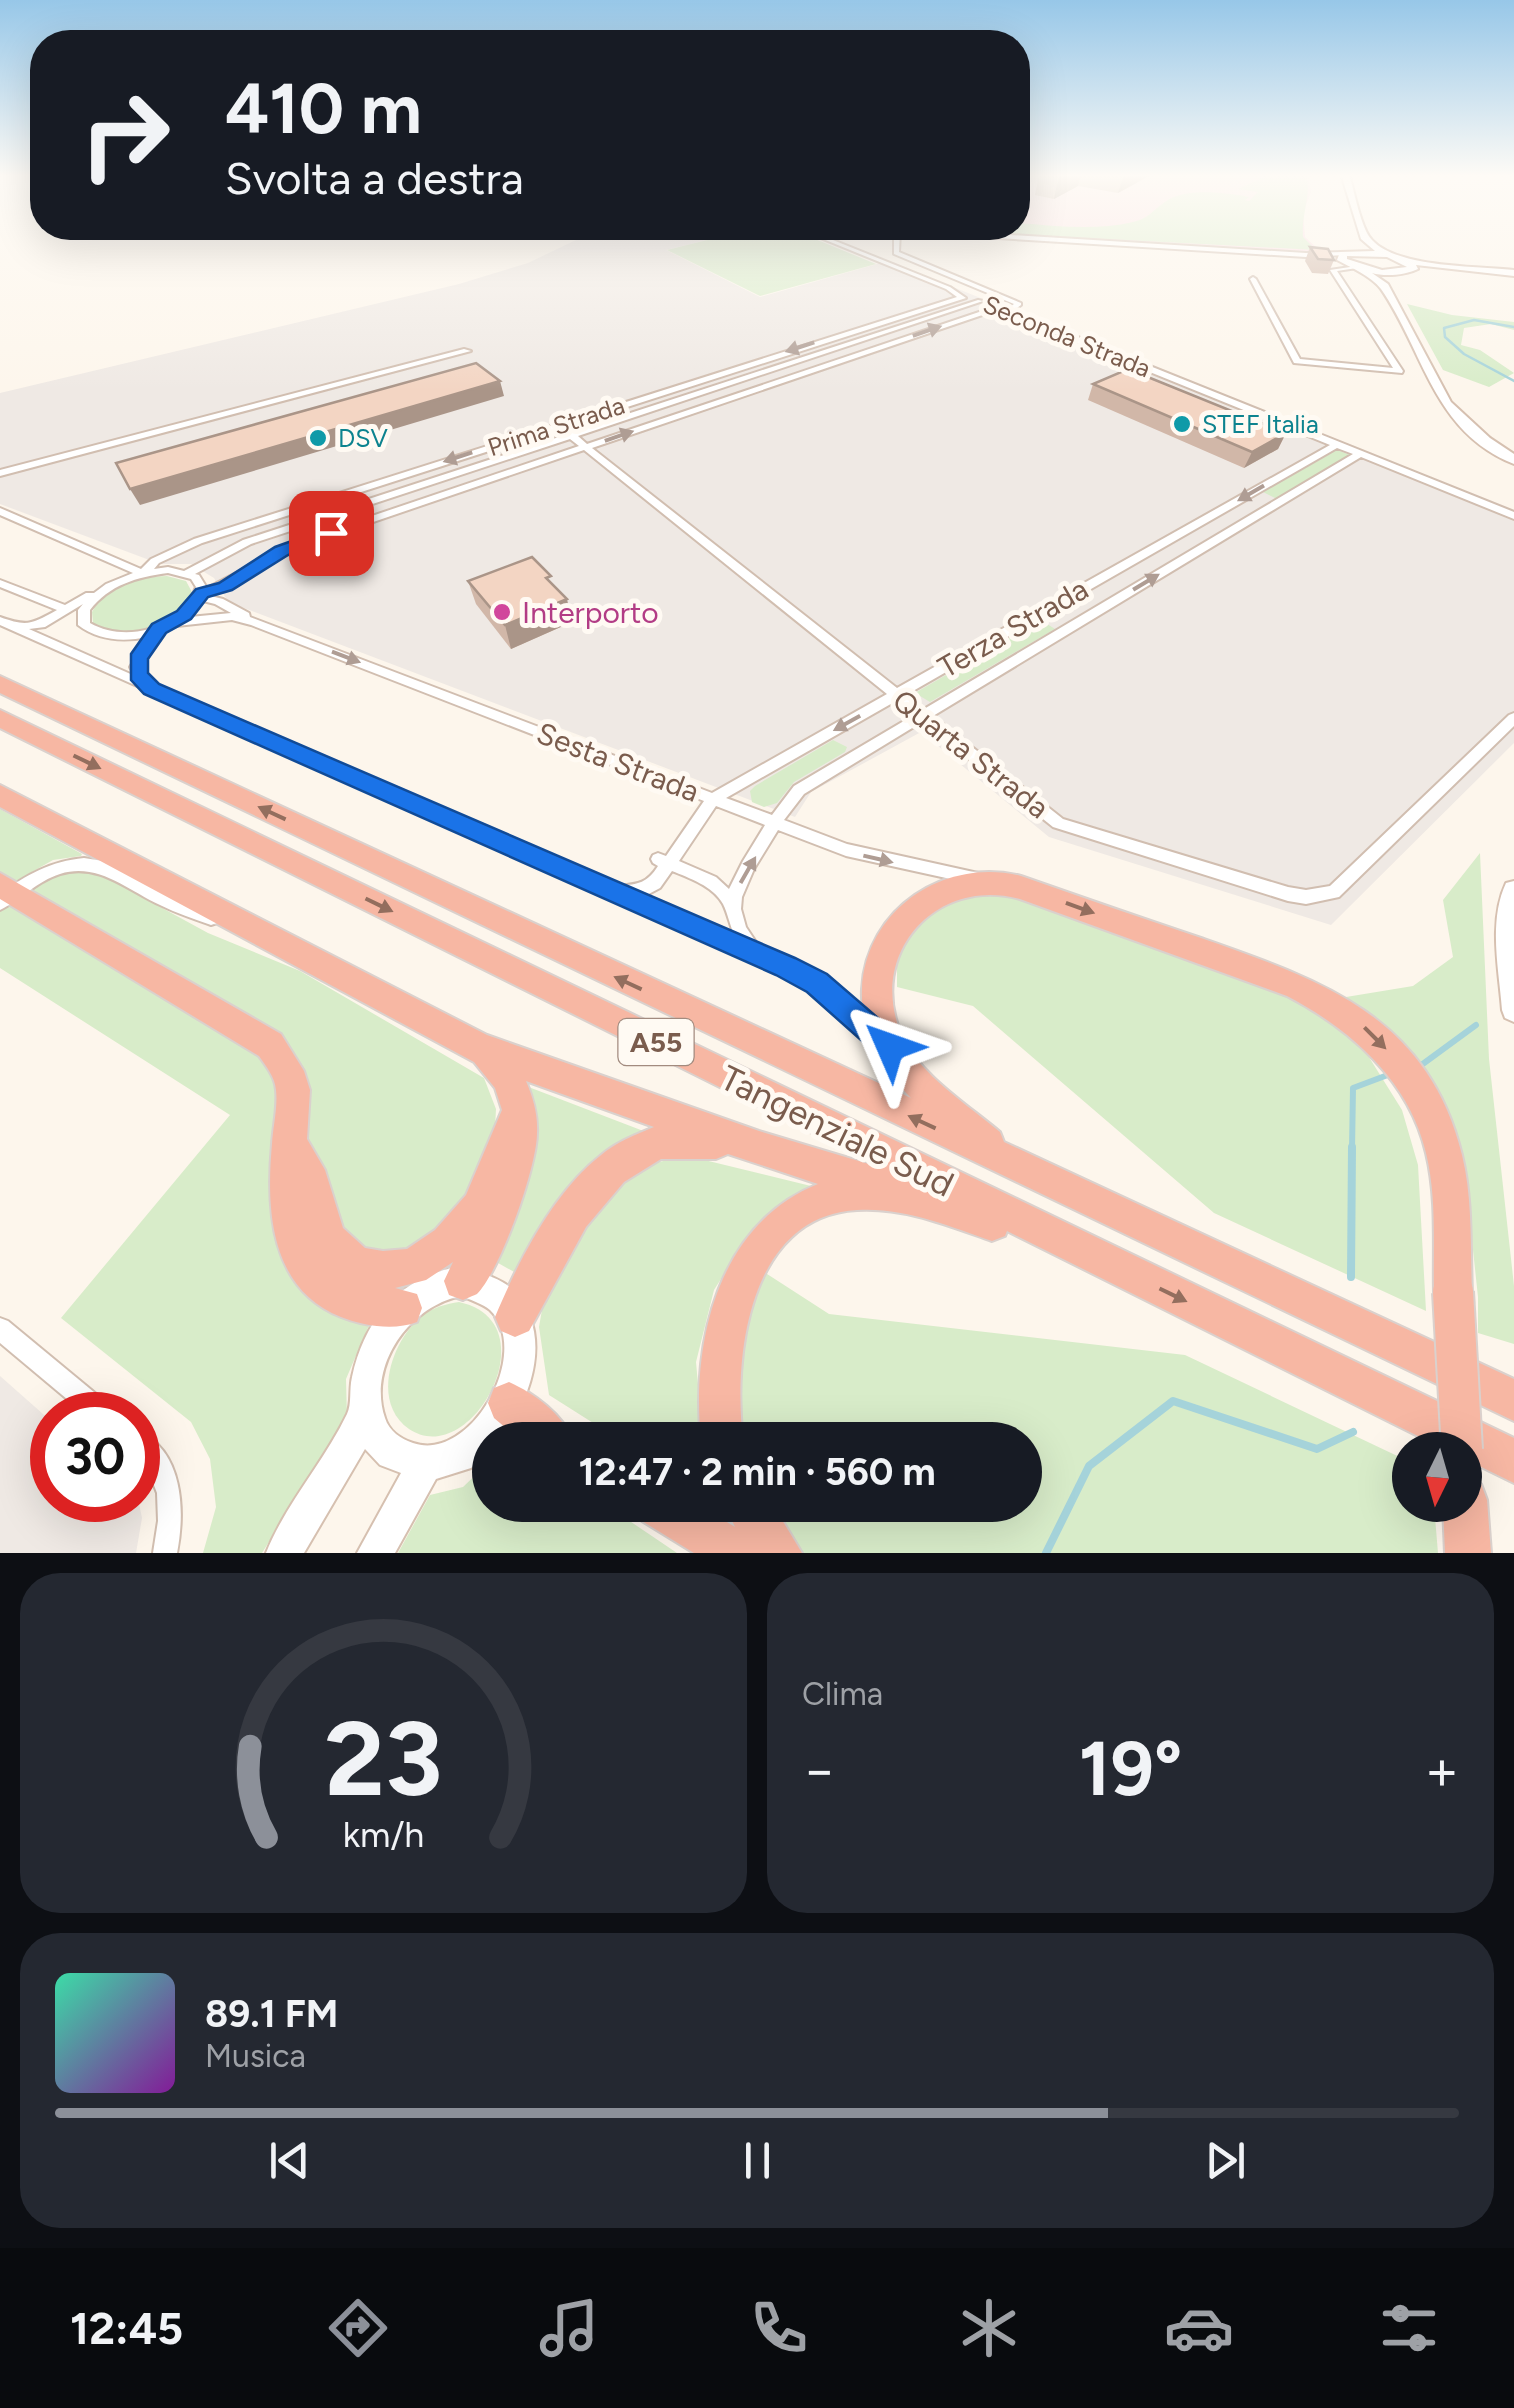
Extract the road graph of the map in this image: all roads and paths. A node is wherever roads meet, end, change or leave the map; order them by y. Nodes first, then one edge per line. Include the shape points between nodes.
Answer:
1 (845, 246) edge
2 (896, 246) edge
3 (1167, 246) edge
4 (1363, 246) edge
5 (1376, 246) edge
6 (1358, 251) junction
7 (1388, 254) junction
8 (1409, 262) junction
9 (1350, 263) junction
10 (1514, 274) edge
11 (1253, 279) dead end
12 (1387, 279) junction
13 (960, 298) junction
14 (980, 301) junction
15 (1002, 310) junction
16 (467, 351) dead end
17 (558, 425) junction
18 (570, 436) junction
19 (1336, 444) junction
20 (585, 448) junction
21 (1360, 454) junction
22 (1514, 460) edge
23 (0, 474) edge
24 (0, 511) edge
25 (1514, 516) edge
26 (188, 573) junction
27 (136, 574) junction
28 (0, 583) edge
29 (201, 595) junction
30 (66, 609) junction
31 (83, 616) junction
32 (255, 622) junction
33 (7, 625) edge
34 (165, 626) junction
35 (0, 684) edge
36 (151, 689) junction
37 (896, 695) junction
38 (922, 715) junction
39 (0, 718) edge
40 (1514, 718) edge
41 (0, 795) edge
42 (713, 798) junction
43 (776, 822) junction
44 (663, 862) junction
45 (987, 880) junction
46 (1514, 890) edge
47 (4, 893) edge
48 (613, 893) junction
49 (732, 907) junction
50 (276, 943) junction
51 (758, 956) junction
52 (1514, 1010) edge
53 (890, 1047) junction
54 (479, 1048) junction
55 (518, 1112) junction
56 (292, 1146) junction
57 (760, 1148) junction
58 (1010, 1164) junction
59 (930, 1201) junction
60 (1110, 1264) junction
61 (463, 1281) junction
62 (403, 1308) junction
63 (514, 1318) junction
64 (0, 1328) edge
65 (77, 1392) edge
66 (1514, 1400) edge
67 (508, 1403) junction
68 (367, 1413) junction
69 (531, 1422) edge
70 (721, 1422) edge
71 (1461, 1432) edge
72 (1514, 1462) edge
73 (425, 1465) junction
74 (160, 1467) edge
75 (686, 1522) edge
76 (758, 1522) edge
77 (168, 1541) edge
78 (284, 1553) edge
79 (375, 1553) edge
80 (736, 1553) edge
81 (779, 1553) edge

1 - 13 street, Seconda Strada
2 - 15 street via 896,252 1019,304
3 - 9 street
4 - 6 street
5 - 7 street
6 - 7 street
6 - 9 street
7 - 8 street
8 - 10 street
8 - 12 street via 1412,269
9 - 11 street via 1333,270 1399,371 1298,361
9 - 12 street
12 - 22 street via 1437,393
13 - 14 street, Seconda Strada
13 -> 17 street, Prima Strada
14 - 15 street, Seconda Strada
14 - 18 street, Prima Strada
15 - 19 street, Seconda Strada
20 -> 15 street, Prima Strada
16 - 23 street
17 - 18 street, Quarta Strada
17 -> 27 street, Prima Strada via 198,541
18 - 20 street, Quarta Strada
18 - 26 street, Prima Strada via 247,542
19 - 21 street, Seconda Strada
19 -> 37 street, Terza Strada
20 - 29 street, Prima Strada via 300,544
20 - 37 street, Quarta Strada
21 - 25 street, Seconda Strada
38 -> 21 street, Terza Strada
24 - 27 street
26 - 27 street
26 - 29 street via 200,581
27 - 30 street
27 - 31 street via 93,598
28 - 30 street
29 - 32 street, Sesta Strada
29 - 34 street, Prima Strada
30 - 31 street
30 - 33 street via 40,624
31 - 34 street, Sesta Strada via 84,625 105,636
32 - 34 street, Sesta Strada via 232,616
32 -> 42 street, Sesta Strada
33 - 36 street
34 - 36 street via 136,666
58 -> 35 highway, Tangenziale Sud / A55
36 - 48 street
37 - 38 street, Quarta Strada
37 -> 42 street, Terza Strada
38 - 40 street, Quarta Strada via 1058,822 1306,897 1334,892
38 - 43 street, Terza Strada via 810,781
39 -> 60 highway, Tangenziale Sud / A55
41 - 50 highway
42 - 43 street, Sesta Strada
42 - 44 street, Terza Strada
43 -> 45 street, Sesta Strada via 874,859
49 -> 43 street, Terza Strada
44 - 48 street, Terza Strada via 645,890
44 - 49 street via 714,884
45 - 53 highway via 920,907 885,944 877,984
45 -> 71 highway, bridge via 1296,985 1366,1028 1409,1076 1436,1128 1447,1176
46 - 52 street via 1508,922
47 - 50 street via 51,869 98,866 166,901
47 - 56 highway via 270,1045 293,1090
48 - 51 street
49 - 51 street
50 - 54 highway
51 - 53 street via 817,983
53 - 58 highway
54 - 55 highway via 507,1077
54 - 57 highway
55 - 56 highway via 479,1208 448,1243 413,1267 356,1265 328,1240 307,1170
55 - 61 highway via 514,1170
56 - 62 highway via 287,1216 298,1259 336,1295
57 - 59 highway
57 - 63 highway via 663,1142 620,1162 573,1215
58 - 66 highway, Tangenziale Sud / A55
59 - 60 highway
59 - 70 highway via 854,1192 831,1196 793,1217 760,1249 724,1329
60 -> 72 highway, Tangenziale Sud / A55
61 - 62 street via 422,1293
61 - 63 street via 502,1298
62 - 68 street via 372,1357
63 - 67 street via 519,1373
64 - 65 street
67 - 69 highway
67 - 73 street via 472,1448
68 - 73 street via 387,1451
68 - 78 street
73 - 79 street
74 - 77 street via 172,1502
75 - 80 highway
76 - 81 highway

